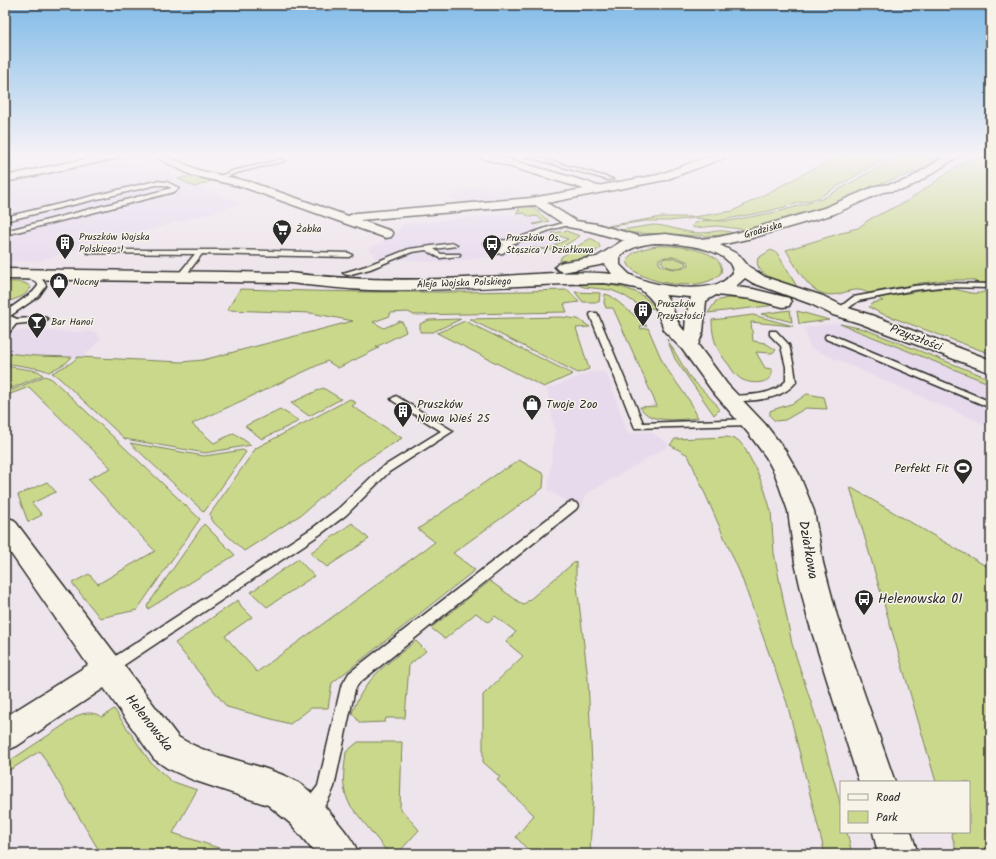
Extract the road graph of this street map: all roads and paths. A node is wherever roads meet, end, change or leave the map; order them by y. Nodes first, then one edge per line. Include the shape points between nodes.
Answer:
1 (101, 196) edge
2 (152, 196) edge
3 (281, 196) edge
4 (563, 196) edge
5 (863, 196) edge
6 (894, 196) edge
7 (887, 200) dead end
8 (537, 201) junction
9 (847, 217) dead end
10 (5, 219) edge
11 (349, 220) junction
12 (572, 224) junction
13 (5, 233) edge
14 (386, 234) dead end
15 (785, 238) dead end
16 (485, 240) dead end
17 (640, 241) junction
18 (452, 242) dead end
19 (510, 242) junction
20 (691, 242) junction
21 (427, 248) junction
22 (615, 251) junction
23 (747, 251) dead end
24 (90, 252) dead end
25 (492, 252) dead end
26 (200, 253) junction
27 (349, 255) dead end
28 (458, 255) dead end
29 (740, 267) junction
30 (347, 273) junction
31 (5, 274) edge
32 (30, 275) junction
33 (180, 276) junction
34 (290, 278) junction
35 (642, 285) junction
36 (991, 286) edge
37 (713, 290) junction
38 (839, 311) junction
39 (594, 315) dead end
40 (5, 316) edge
41 (44, 319) dead end
42 (14, 322) junction
43 (5, 332) edge
44 (773, 333) dead end
45 (829, 337) dead end
46 (689, 346) junction
47 (991, 367) edge
48 (396, 399) dead end
49 (730, 399) junction
50 (991, 405) edge
51 (751, 422) junction
52 (572, 506) dead end
53 (5, 526) edge
54 (108, 668) junction
55 (5, 735) edge
56 (877, 781) edge
57 (306, 814) junction
58 (892, 833) edge
59 (340, 854) edge
60 (898, 854) edge

1 - 10 lane
2 - 13 lane
3 - 11 street
4 - 8 street
5 - 20 main road, Grodziska via 828,211 747,235 719,241
6 - 7 main road, Grodziska
8 - 11 street via 356,217
8 - 12 street
9 - 15 main road, Grodziska
11 - 14 street
12 - 17 street
12 - 19 lane via 551,228
12 - 22 street via 581,232 604,240
16 - 19 lane
17 - 20 main road, Aleja Wojska Polskiego via 660,239
17 - 22 main road, Aleja Wojska Polskiego
18 - 21 lane
19 - 25 lane via 501,252
20 - 29 main road, Przyszłości via 722,251
21 - 28 lane via 440,256
21 - 30 lane via 406,252 368,268
22 - 30 main road, Aleja Wojska Polskiego via 596,262 525,270 422,274
22 - 35 main road via 610,263 612,268 623,277
23 - 29 main road, Grodziska via 740,255
24 - 26 lane
26 - 27 lane
26 - 33 lane
29 - 37 main road via 738,279
29 - 38 main road, Przyszłości via 753,278 817,300
30 - 34 main road, Aleja Wojska Polskiego
31 - 32 main road, Aleja Wojska Polskiego
32 - 33 main road, Aleja Wojska Polskiego
32 - 40 lane via 41,282 42,286 36,294
33 - 34 main road, Aleja Wojska Polskiego
34 - 35 main road, Aleja Wojska Polskiego via 322,283 441,285 597,278
35 - 37 main road, Aleja Wojska Polskiego via 679,292
35 - 46 main road, Działkowa via 662,302 671,328
36 - 38 lane via 941,285 914,288 856,299
37 - 38 main road, Przyszłości via 754,294 807,308
37 - 46 main road via 698,299 694,332
38 - 47 main road, Przyszłości
39 - 51 lane via 639,426
40 - 42 lane via 14,319
41 - 42 lane
42 - 43 lane
44 - 49 lane via 785,345 791,382 774,393
45 - 50 lane
46 - 49 main road, Działkowa
48 - 54 lane via 448,431 385,470 342,512 318,530
49 - 51 main road, Działkowa
51 - 56 main road, Działkowa via 777,455 797,498 822,616
52 - 57 lane via 354,678 348,687 326,787
53 - 54 street, Helenowska
54 - 55 street
54 - 57 street, Helenowska via 166,748 176,756 192,764 281,792
57 - 59 street, Helenowska
58 - 60 main road

